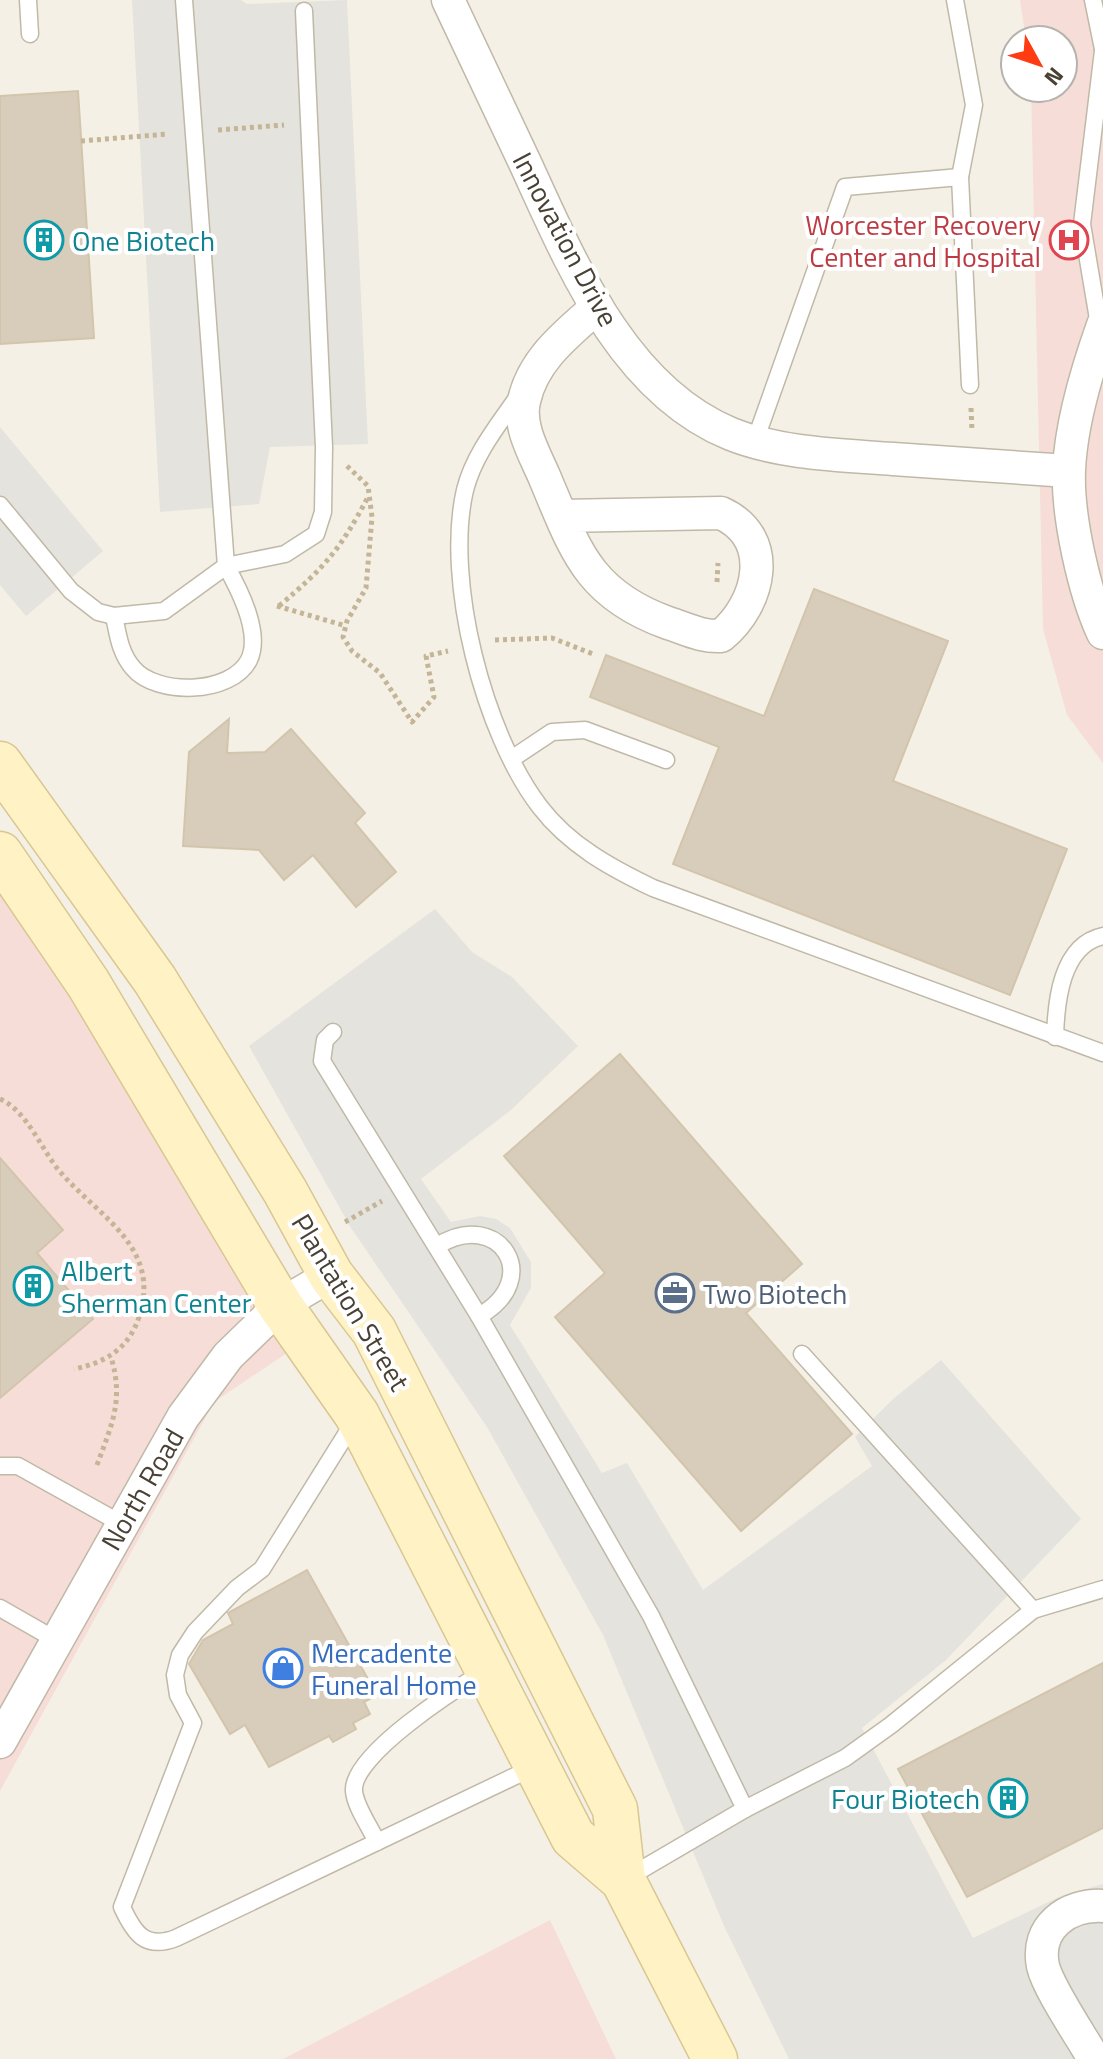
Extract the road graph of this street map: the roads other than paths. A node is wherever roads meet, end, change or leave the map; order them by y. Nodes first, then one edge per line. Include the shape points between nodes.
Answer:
1 (28, 0) edge
2 (184, 0) edge
3 (448, 0) edge
4 (955, 0) edge
5 (1093, 0) edge
6 (304, 11) dead end
7 (30, 34) dead end
8 (1103, 50) edge
9 (960, 177) junction
10 (597, 307) junction
11 (1102, 329) edge
12 (1096, 369) edge
13 (535, 371) junction
14 (970, 385) dead end
15 (755, 441) junction
16 (1068, 471) junction
17 (0, 505) edge
18 (561, 516) junction
19 (226, 566) junction
20 (114, 616) junction
21 (1103, 633) edge
22 (513, 758) junction
23 (666, 760) dead end
24 (0, 764) edge
25 (0, 854) edge
26 (1103, 936) edge
27 (333, 1032) dead end
28 (1055, 1037) junction
29 (1103, 1053) edge
30 (437, 1246) junction
31 (331, 1275) junction
32 (280, 1305) junction
33 (479, 1316) junction
34 (802, 1354) dead end
35 (357, 1415) junction
36 (0, 1466) edge
37 (122, 1524) junction
38 (1103, 1589) edge
39 (0, 1608) edge
40 (1033, 1610) junction
41 (56, 1640) junction
42 (489, 1669) junction
43 (0, 1742) edge
44 (537, 1765) junction
45 (745, 1809) junction
46 (377, 1842) junction
47 (623, 1880) junction
48 (1103, 1906) edge
49 (715, 2059) edge
50 (1094, 2059) edge

1 - 7 lane
2 - 19 lane
3 - 10 street, Innovation Drive
4 - 9 lane via 974,105
5 - 8 lane
6 - 19 lane via 323,512 316,534 285,554
8 - 11 lane via 1082,224
9 - 14 lane
9 - 15 lane via 845,187
10 - 13 street
10 - 15 street, Innovation Drive via 668,392 719,428
11 - 12 street
12 - 16 street
13 - 18 street via 522,414
13 - 22 lane via 482,449 465,489 460,551 475,669
15 - 16 street, Innovation Drive via 844,456
16 - 21 street via 1076,542
17 - 20 lane via 71,591 98,612
18 - 18 street via 593,574 644,614 706,636 721,636 750,601 758,567 752,541 721,513
19 - 20 lane via 164,611
19 - 20 lane via 253,639 250,659 223,683 156,682 134,670 121,648
22 - 23 lane via 552,732 585,730
22 - 28 lane via 540,808 613,869
24 - 31 main road, Plantation Street via 155,980
25 - 32 main road, Plantation Street via 95,995
26 - 28 lane via 1086,942 1063,978 1056,999
27 - 30 lane via 325,1040 322,1061
28 - 29 lane
30 - 33 lane
30 - 33 lane via 468,1233 492,1238 511,1258 508,1289 497,1306
31 - 32 street, North Road
31 - 47 main road, Plantation Street via 374,1331 615,1809
32 - 35 main road, Plantation Street
32 - 37 street, North Road via 228,1356 183,1417
33 - 45 lane via 651,1616
34 - 40 lane
35 - 42 main road, Plantation Street
35 - 46 lane via 262,1569 195,1632 180,1655 176,1685 193,1723 122,1907 139,1937 163,1943
36 - 37 lane via 18,1466
37 - 41 street, North Road
38 - 40 lane
39 - 41 lane
40 - 45 lane via 845,1758
41 - 43 street, North Road
42 - 44 main road, Plantation Street
42 - 46 lane via 434,1703 388,1740 363,1770 353,1793
44 - 46 lane
44 - 47 main road, Plantation Street via 573,1837
45 - 47 lane
47 - 49 main road, Plantation Street
48 - 50 street via 1065,1913 1049,1928 1043,1946 1044,1967

